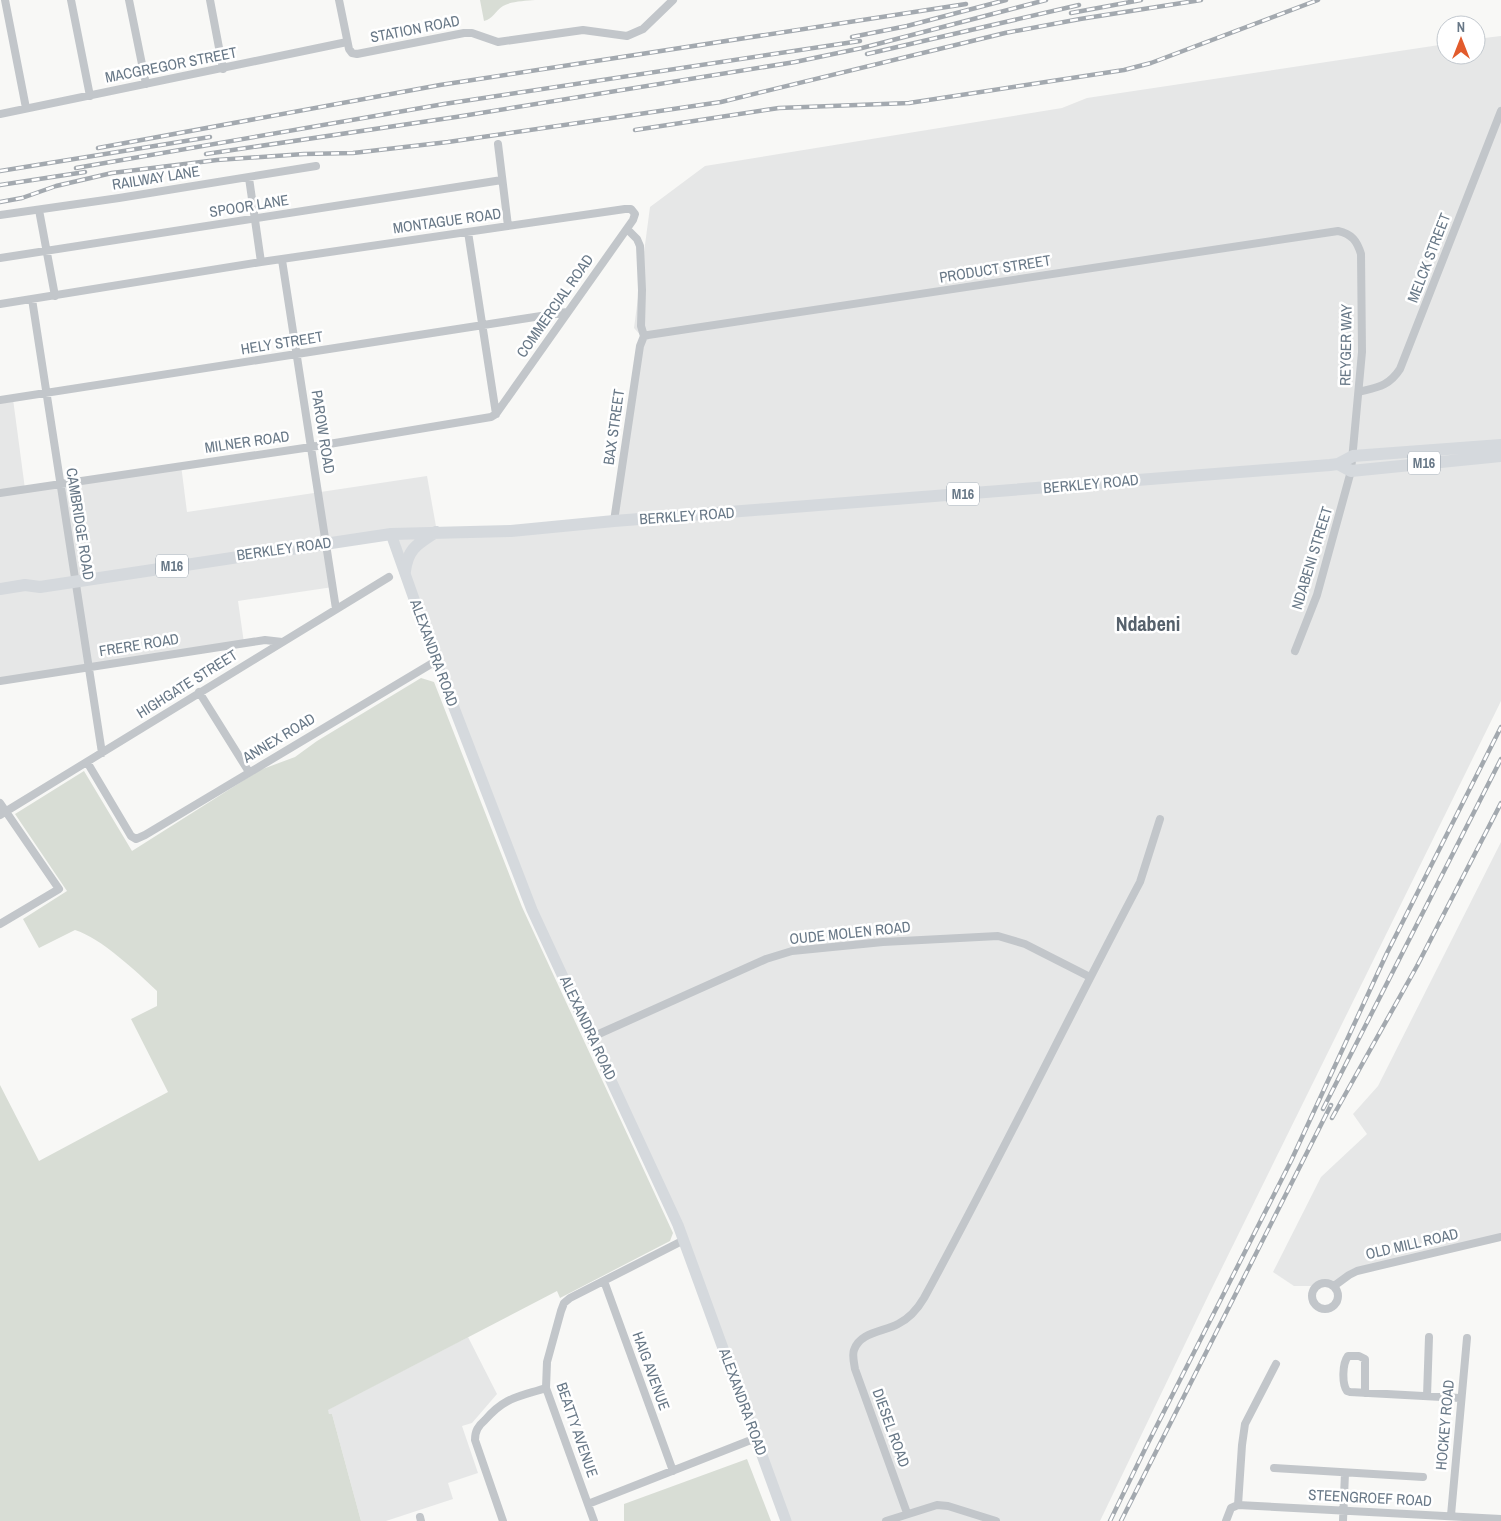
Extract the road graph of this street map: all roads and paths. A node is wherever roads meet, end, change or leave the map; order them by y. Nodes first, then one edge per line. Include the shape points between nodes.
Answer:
1 (5, 0) edge
2 (71, 0) edge
3 (129, 0) edge
4 (210, 0) edge
5 (339, 0) edge
6 (673, 0) edge
7 (347, 42) junction
8 (223, 69) junction
9 (146, 84) junction
10 (90, 96) junction
11 (26, 108) junction
12 (1501, 111) edge
13 (0, 114) edge
14 (498, 144) dead end
15 (316, 166) dead end
16 (249, 178) junction
17 (502, 180) junction
18 (39, 210) junction
19 (635, 214) joint
20 (0, 215) edge
21 (255, 218) junction
22 (508, 226) junction
23 (627, 229) junction
24 (468, 232) junction
25 (1352, 236) joint
26 (48, 251) junction
27 (0, 258) edge
28 (282, 260) junction
29 (262, 262) junction
30 (55, 296) junction
31 (32, 299) junction
32 (0, 304) edge
33 (567, 312) junction
34 (481, 327) junction
35 (644, 337) junction
36 (296, 355) junction
37 (1359, 392) junction
38 (46, 394) junction
39 (0, 400) edge
40 (496, 414) junction
41 (1501, 445) edge
42 (311, 447) junction
43 (1461, 454) junction
44 (1353, 456) junction
45 (1501, 456) edge
46 (1338, 464) junction
47 (1351, 471) junction
48 (60, 483) junction
49 (0, 493) edge
50 (614, 521) junction
51 (436, 532) junction
52 (391, 534) junction
53 (326, 543) junction
54 (404, 571) junction
55 (389, 577) dead end
56 (75, 581) junction
57 (40, 587) junction
58 (0, 588) edge
59 (0, 597) edge
60 (336, 609) junction
61 (282, 642) junction
62 (1295, 652) dead end
63 (436, 661) junction
64 (88, 666) junction
65 (0, 681) edge
66 (199, 692) junction
67 (102, 753) junction
68 (88, 762) junction
69 (249, 772) junction
70 (0, 803) edge
71 (3, 814) edge
72 (1160, 819) dead end
73 (0, 924) edge
74 (1090, 977) junction
75 (592, 1037) junction
76 (1501, 1237) edge
77 (684, 1240) junction
78 (604, 1281) junction
79 (1334, 1286) dead end
80 (1429, 1337) dead end
81 (1467, 1338) dead end
82 (1276, 1364) dead end
83 (546, 1388) junction
84 (1365, 1392) junction
85 (1427, 1396) junction
86 (1460, 1398) junction
87 (756, 1438) junction
88 (1274, 1468) dead end
89 (673, 1471) junction
90 (1345, 1473) junction
91 (1423, 1477) dead end
92 (588, 1504) junction
93 (1238, 1505) junction
94 (1343, 1510) junction
95 (1364, 1511) junction
96 (907, 1513) junction
97 (1451, 1515) junction
98 (1464, 1518) edge
99 (1501, 1519) edge
100 (503, 1521) edge
101 (594, 1521) edge
102 (786, 1521) edge
103 (886, 1521) edge
104 (996, 1521) edge
105 (1226, 1521) edge
106 (1343, 1521) edge
107 (1364, 1521) edge

1 - 11 street
2 - 10 street
3 - 9 street
4 - 8 street
5 - 7 street
6 - 7 street, STATION ROAD via 644,29 627,36 583,30 498,42 464,32 357,54 350,51
7 - 8 street, MACGREGOR STREET
8 - 9 street, MACGREGOR STREET
9 - 10 street, MACGREGOR STREET
10 - 11 street, MACGREGOR STREET
11 - 13 street, MACGREGOR STREET
12 - 37 street, MELCK STREET via 1400,369 1387,383
14 - 17 street
15 - 16 street, RAILWAY LANE
16 - 18 street, RAILWAY LANE
16 - 21 street
17 - 21 street, SPOOR LANE
17 - 22 street
18 - 20 street, RAILWAY LANE
18 - 26 street
19 - 22 street, MONTAGUE ROAD via 631,209 625,209
19 - 23 street, COMMERCIAL ROAD
21 - 26 street, SPOOR LANE
21 - 29 street
22 - 24 street, MONTAGUE ROAD
23 - 33 street, COMMERCIAL ROAD
23 - 35 street, BAX STREET via 640,246 641,326
24 - 28 street, MONTAGUE ROAD
24 - 34 street
25 - 35 street, PRODUCT STREET via 1338,231
25 - 37 street, REYGER WAY via 1361,254
26 - 27 street, SPOOR LANE
26 - 30 street
28 - 29 street, MONTAGUE ROAD
28 - 36 street, PAROW ROAD
29 - 30 street, MONTAGUE ROAD
30 - 31 street, MONTAGUE ROAD
31 - 32 street, MONTAGUE ROAD
31 - 38 street, CAMBRIDGE ROAD
33 - 34 street, HELY STREET
33 - 40 street, COMMERCIAL ROAD
34 - 36 street, HELY STREET
34 - 40 street
35 - 50 street, BAX STREET
36 - 38 street, HELY STREET
36 - 42 street, PAROW ROAD
37 - 44 street, REYGER WAY
38 - 39 street, HELY STREET
38 - 48 street, CAMBRIDGE ROAD
40 - 42 street, MILNER ROAD
41 - 43 main road, BERKLEY ROAD / M16
42 - 48 street, MILNER ROAD
42 - 53 street, PAROW ROAD
43 - 44 main road, BERKLEY ROAD / M16
43 - 45 main road, BERKLEY ROAD / M16
43 - 47 main road, BERKLEY ROAD / M16
44 - 46 main road, BERKLEY ROAD / M16
44 - 47 street, REYGER WAY
46 - 47 main road
46 - 50 main road, BERKLEY ROAD / M16
47 - 62 street, NDABENI STREET via 1317,595
48 - 49 street, MILNER ROAD
48 - 56 street, CAMBRIDGE ROAD
50 - 51 main road, BERKLEY ROAD / M16 via 510,531
51 - 52 main road, BERKLEY ROAD / M16
51 - 54 main road via 410,551
52 - 53 main road, BERKLEY ROAD / M16
52 - 54 street, ALEXANDRA ROAD
53 - 56 main road, BERKLEY ROAD / M16
53 - 60 street, PAROW ROAD
54 - 63 street, ALEXANDRA ROAD
55 - 60 street, HIGHGATE STREET
56 - 57 main road, BERKLEY ROAD / M16
56 - 64 street, CAMBRIDGE ROAD
57 - 58 main road, BERKLEY ROAD / M16
57 - 59 main road, BERKLEY ROAD / M16
60 - 61 street, HIGHGATE STREET
61 - 64 street, FRERE ROAD via 265,640
61 - 66 street, HIGHGATE STREET
63 - 69 street, ANNEX ROAD
63 - 75 street, ALEXANDRA ROAD via 532,910
64 - 65 street, FRERE ROAD
64 - 67 street, CAMBRIDGE ROAD
66 - 67 street, HIGHGATE STREET
66 - 69 street
67 - 68 street, HIGHGATE STREET
68 - 69 street, ANNEX ROAD via 131,836 136,838
68 - 71 street, HIGHGATE STREET
70 - 71 street
71 - 73 street via 59,889
72 - 74 street via 1140,882
74 - 75 street, OUDE MOLEN ROAD via 1025,944 998,936 792,951 766,959
74 - 96 street, DIESEL ROAD via 920,1305 910,1317 896,1325 869,1334 853,1351 855,1369
75 - 77 street, ALEXANDRA ROAD
76 - 79 street, OLD MILL ROAD via 1357,1271
77 - 78 street, BEATTY AVENUE
77 - 87 street, ALEXANDRA ROAD
78 - 83 street, BEATTY AVENUE via 564,1304 546,1362
78 - 89 street, HAIG AVENUE
80 - 85 street
81 - 86 street, HOCKEY ROAD
82 - 93 street via 1245,1424
83 - 92 street, BEATTY AVENUE
83 - 100 street via 507,1400 475,1433
84 - 84 street via 1345,1389 1348,1356 1365,1359
84 - 85 street
85 - 86 street
86 - 97 street, HOCKEY ROAD
87 - 89 street
87 - 102 street, ALEXANDRA ROAD
88 - 90 street
89 - 92 street
90 - 91 street
90 - 94 street
92 - 101 street, BEATTY AVENUE
93 - 94 street, STEENGROEF ROAD
93 - 105 street via 1230,1508
94 - 95 street, STEENGROEF ROAD
94 - 106 street
95 - 97 street, STEENGROEF ROAD
95 - 107 street
96 - 103 street
96 - 104 street via 937,1505
97 - 98 street, STEENGROEF ROAD
98 - 99 street, STEENGROEF ROAD

